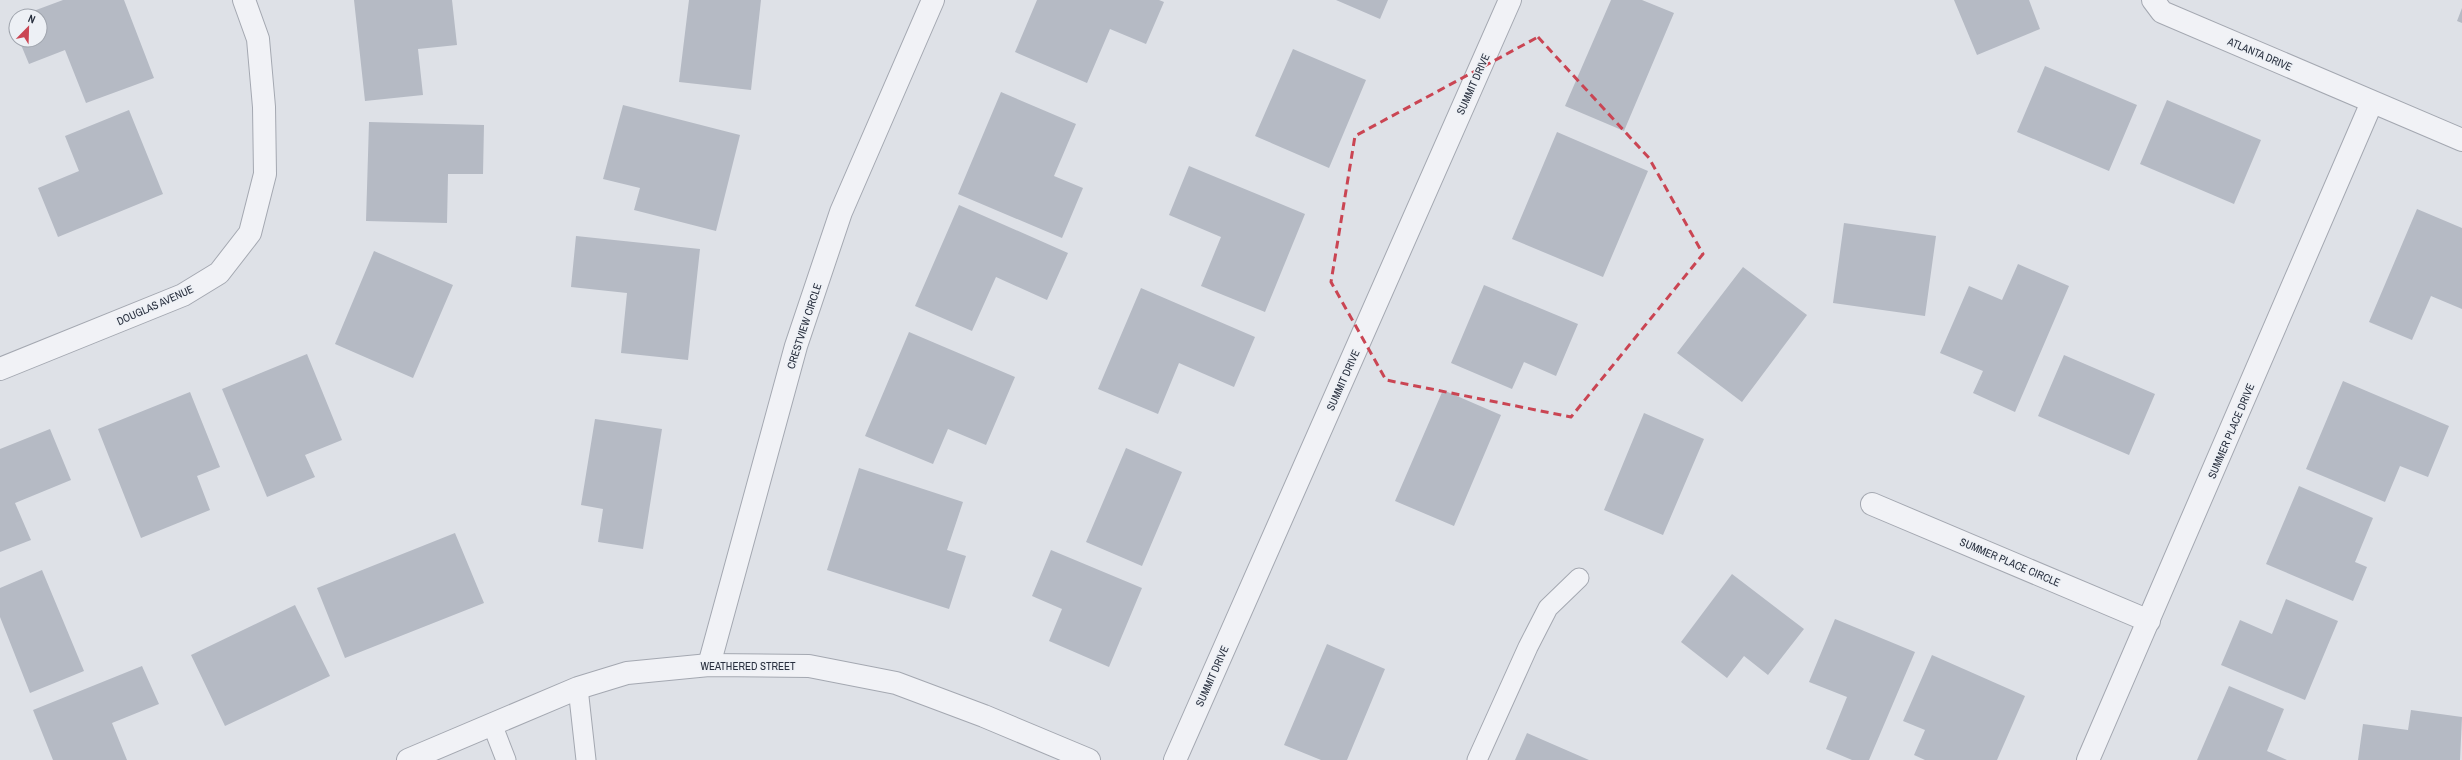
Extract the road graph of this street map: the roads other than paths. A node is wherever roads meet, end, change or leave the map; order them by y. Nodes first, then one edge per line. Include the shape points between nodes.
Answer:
1 (244, 0) edge
2 (933, 0) edge
3 (1510, 0) edge
4 (2153, 0) edge
5 (2372, 102) junction
6 (2462, 140) edge
7 (0, 369) edge
8 (1872, 504) dead end
9 (1579, 578) dead end
10 (2149, 621) junction
11 (709, 665) junction
12 (578, 688) junction
13 (492, 724) junction
14 (408, 760) edge
15 (506, 760) edge
16 (586, 760) edge
17 (1089, 760) edge
18 (1175, 760) edge
19 (1477, 760) edge
20 (2088, 760) edge

1 - 7 street, DOUGLAS AVENUE via 258,39 264,107 265,174 250,233 219,273 183,295
2 - 11 street, CRESTVIEW CIRCLE via 841,212 796,346
3 - 18 street, SUMMIT DRIVE
4 - 5 street, ATLANTA DRIVE via 2162,12
5 - 6 street, ATLANTA DRIVE
5 - 10 street, SUMMER PLACE DRIVE
8 - 10 street, SUMMER PLACE CIRCLE
9 - 19 lane via 1548,608
10 - 20 street, SUMMER PLACE DRIVE
11 - 12 street, WEATHERED STREET via 627,673
11 - 17 street, WEATHERED STREET via 809,666 896,682
12 - 13 street, WEATHERED STREET
12 - 16 lane
13 - 14 street, WEATHERED STREET
13 - 15 lane

